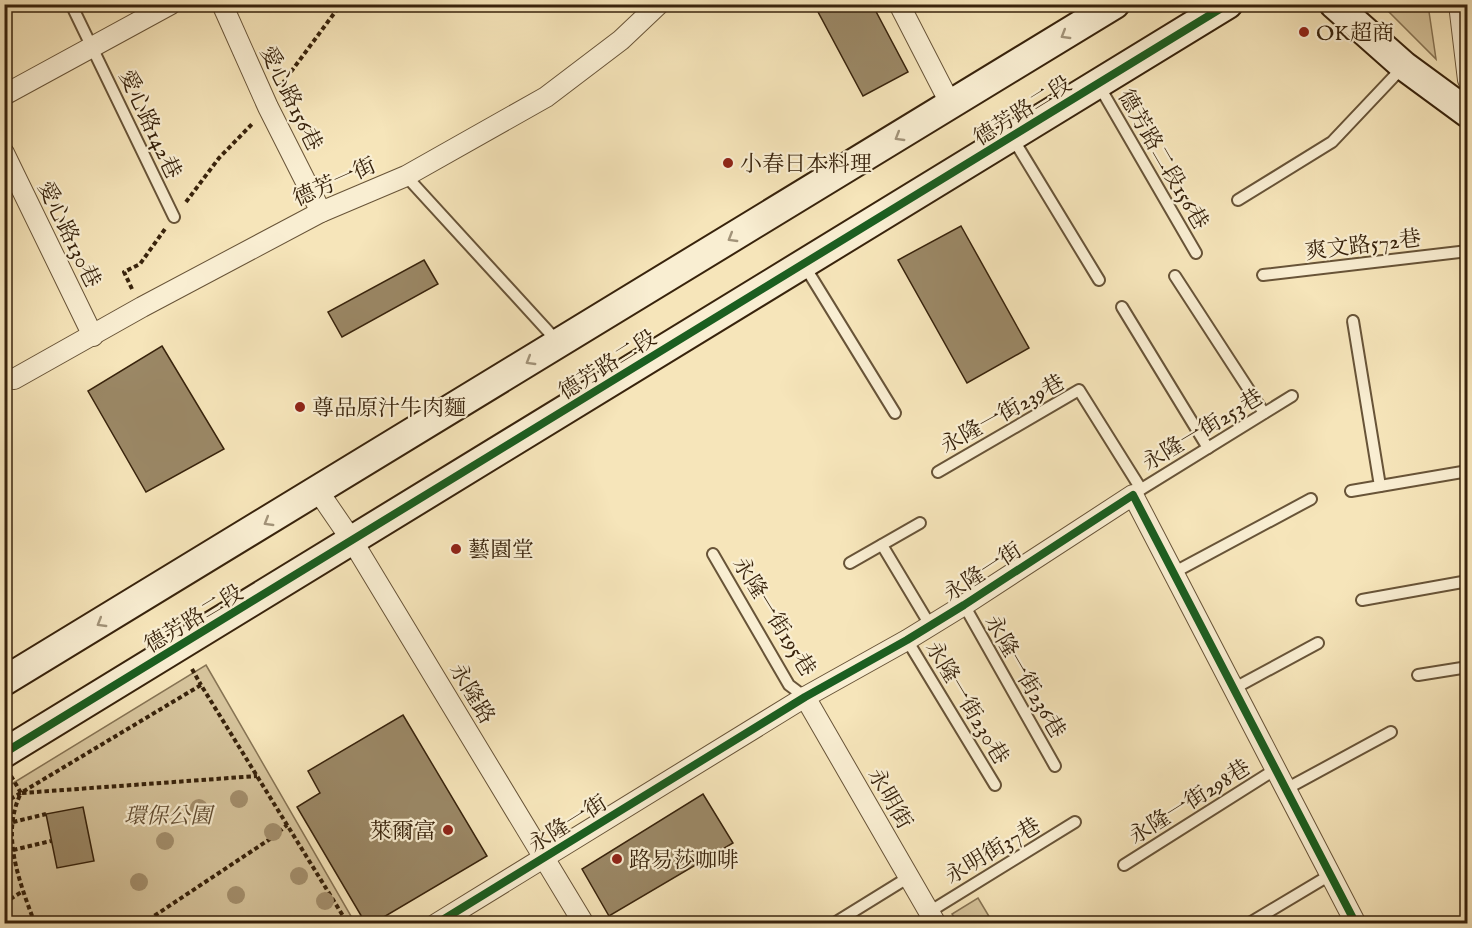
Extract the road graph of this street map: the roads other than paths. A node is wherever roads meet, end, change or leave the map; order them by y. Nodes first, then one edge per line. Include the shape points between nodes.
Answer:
1 (71, 4) edge
2 (171, 4) edge
3 (222, 4) edge
4 (659, 4) edge
5 (899, 4) edge
6 (1115, 4) edge
7 (1228, 4) edge
8 (1334, 4) edge
9 (1459, 4) edge
10 (93, 47) junction
11 (1404, 66) junction
12 (1467, 80) edge
13 (1098, 84) junction
14 (4, 95) edge
15 (951, 105) junction
16 (1467, 113) edge
17 (1012, 137) junction
18 (4, 153) edge
19 (406, 176) junction
20 (1238, 200) dead end
21 (321, 212) junction
22 (174, 217) road end
23 (1467, 251) edge
24 (1196, 253) dead end
25 (804, 265) junction
26 (1263, 275) dead end
27 (1174, 276) dead end
28 (1099, 280) dead end
29 (1122, 307) dead end
30 (1353, 321) dead end
31 (93, 336) junction
32 (560, 343) junction
33 (14, 379) dead end
34 (1292, 396) dead end
35 (895, 413) dead end
36 (1264, 413) junction
37 (1208, 448) junction
38 (1467, 471) edge
39 (938, 472) dead end
40 (1380, 486) junction
41 (318, 491) junction
42 (1351, 491) dead end
43 (1137, 492) junction
44 (1311, 499) dead end
45 (920, 523) dead end
46 (352, 542) junction
47 (882, 545) junction
48 (713, 554) dead end
49 (850, 563) dead end
50 (1173, 573) junction
51 (1467, 582) edge
52 (1362, 600) dead end
53 (964, 605) junction
54 (930, 626) junction
55 (907, 640) junction
56 (1318, 642) dead end
57 (1467, 666) edge
58 (1418, 675) dead end
59 (4, 681) edge
60 (1233, 689) junction
61 (805, 697) junction
62 (1391, 732) dead end
63 (7, 764) edge
64 (1055, 766) dead end
65 (1275, 769) junction
66 (995, 784) dead end
67 (1286, 789) junction
68 (1076, 822) dead end
69 (546, 858) junction
70 (1124, 865) dead end
71 (1330, 875) junction
72 (909, 877) junction
73 (932, 918) edge
74 (436, 924) edge
75 (584, 924) edge
76 (833, 924) edge
77 (1248, 924) edge
78 (1356, 924) edge

1 - 10 lane, 愛心路142巷
2 - 10 street
3 - 21 street, 愛心路156巷
4 - 19 street, 德芳一街 via 621,40 546,97
5 - 15 street
6 -> 15 street, 德芳路二段
7 - 13 street, 德芳路二段
8 - 11 street
9 - 12 street
10 - 14 street
10 - 22 lane, 愛心路142巷
11 - 16 street
11 - 20 lane via 1332,142
13 - 17 street, 德芳路二段
13 - 24 lane, 德芳路二段156巷
15 -> 32 street, 德芳路二段
17 - 25 street, 德芳路二段
17 - 28 lane
18 - 31 street, 愛心路130巷
19 - 21 street, 德芳一街
19 - 32 lane
21 - 31 street, 德芳一街
23 - 26 lane, 爽文路572巷
25 - 35 lane
25 - 46 street, 德芳路二段
27 - 36 lane
29 - 37 lane
30 - 40 lane
31 - 33 street, 德芳一街
32 -> 41 street, 德芳路二段
34 - 36 lane, 永隆一街253巷
36 - 37 lane, 永隆一街253巷
37 - 43 lane, 永隆一街253巷
38 - 40 lane
39 - 43 lane, 永隆一街239巷 via 1079,390
40 - 42 lane
41 - 46 street, 永隆路
41 -> 59 street, 德芳路二段
43 - 50 street
43 - 53 street, 永隆一街
44 - 50 lane
45 - 47 lane
46 - 63 street, 德芳路二段
46 - 69 street, 永隆路
47 - 49 lane
47 - 54 lane
48 - 61 lane, 永隆一街195巷 via 789,685
50 - 60 street
51 - 52 lane
53 - 54 street, 永隆一街
53 - 64 lane, 永隆一街236巷
54 - 55 street, 永隆一街
55 - 61 street, 永隆一街
55 - 66 lane, 永隆一街230巷
56 - 60 lane
57 - 58 lane
60 - 65 street
61 - 69 street, 永隆一街
61 - 72 street, 永明街
62 - 67 lane
65 - 67 street
65 - 70 lane, 永隆一街298巷
67 - 71 street
68 - 73 lane, 永明街37巷
69 - 74 street, 永隆一街
69 - 75 street, 永隆路
71 - 77 lane
71 - 78 street
72 - 73 street, 永明街
72 - 76 lane

